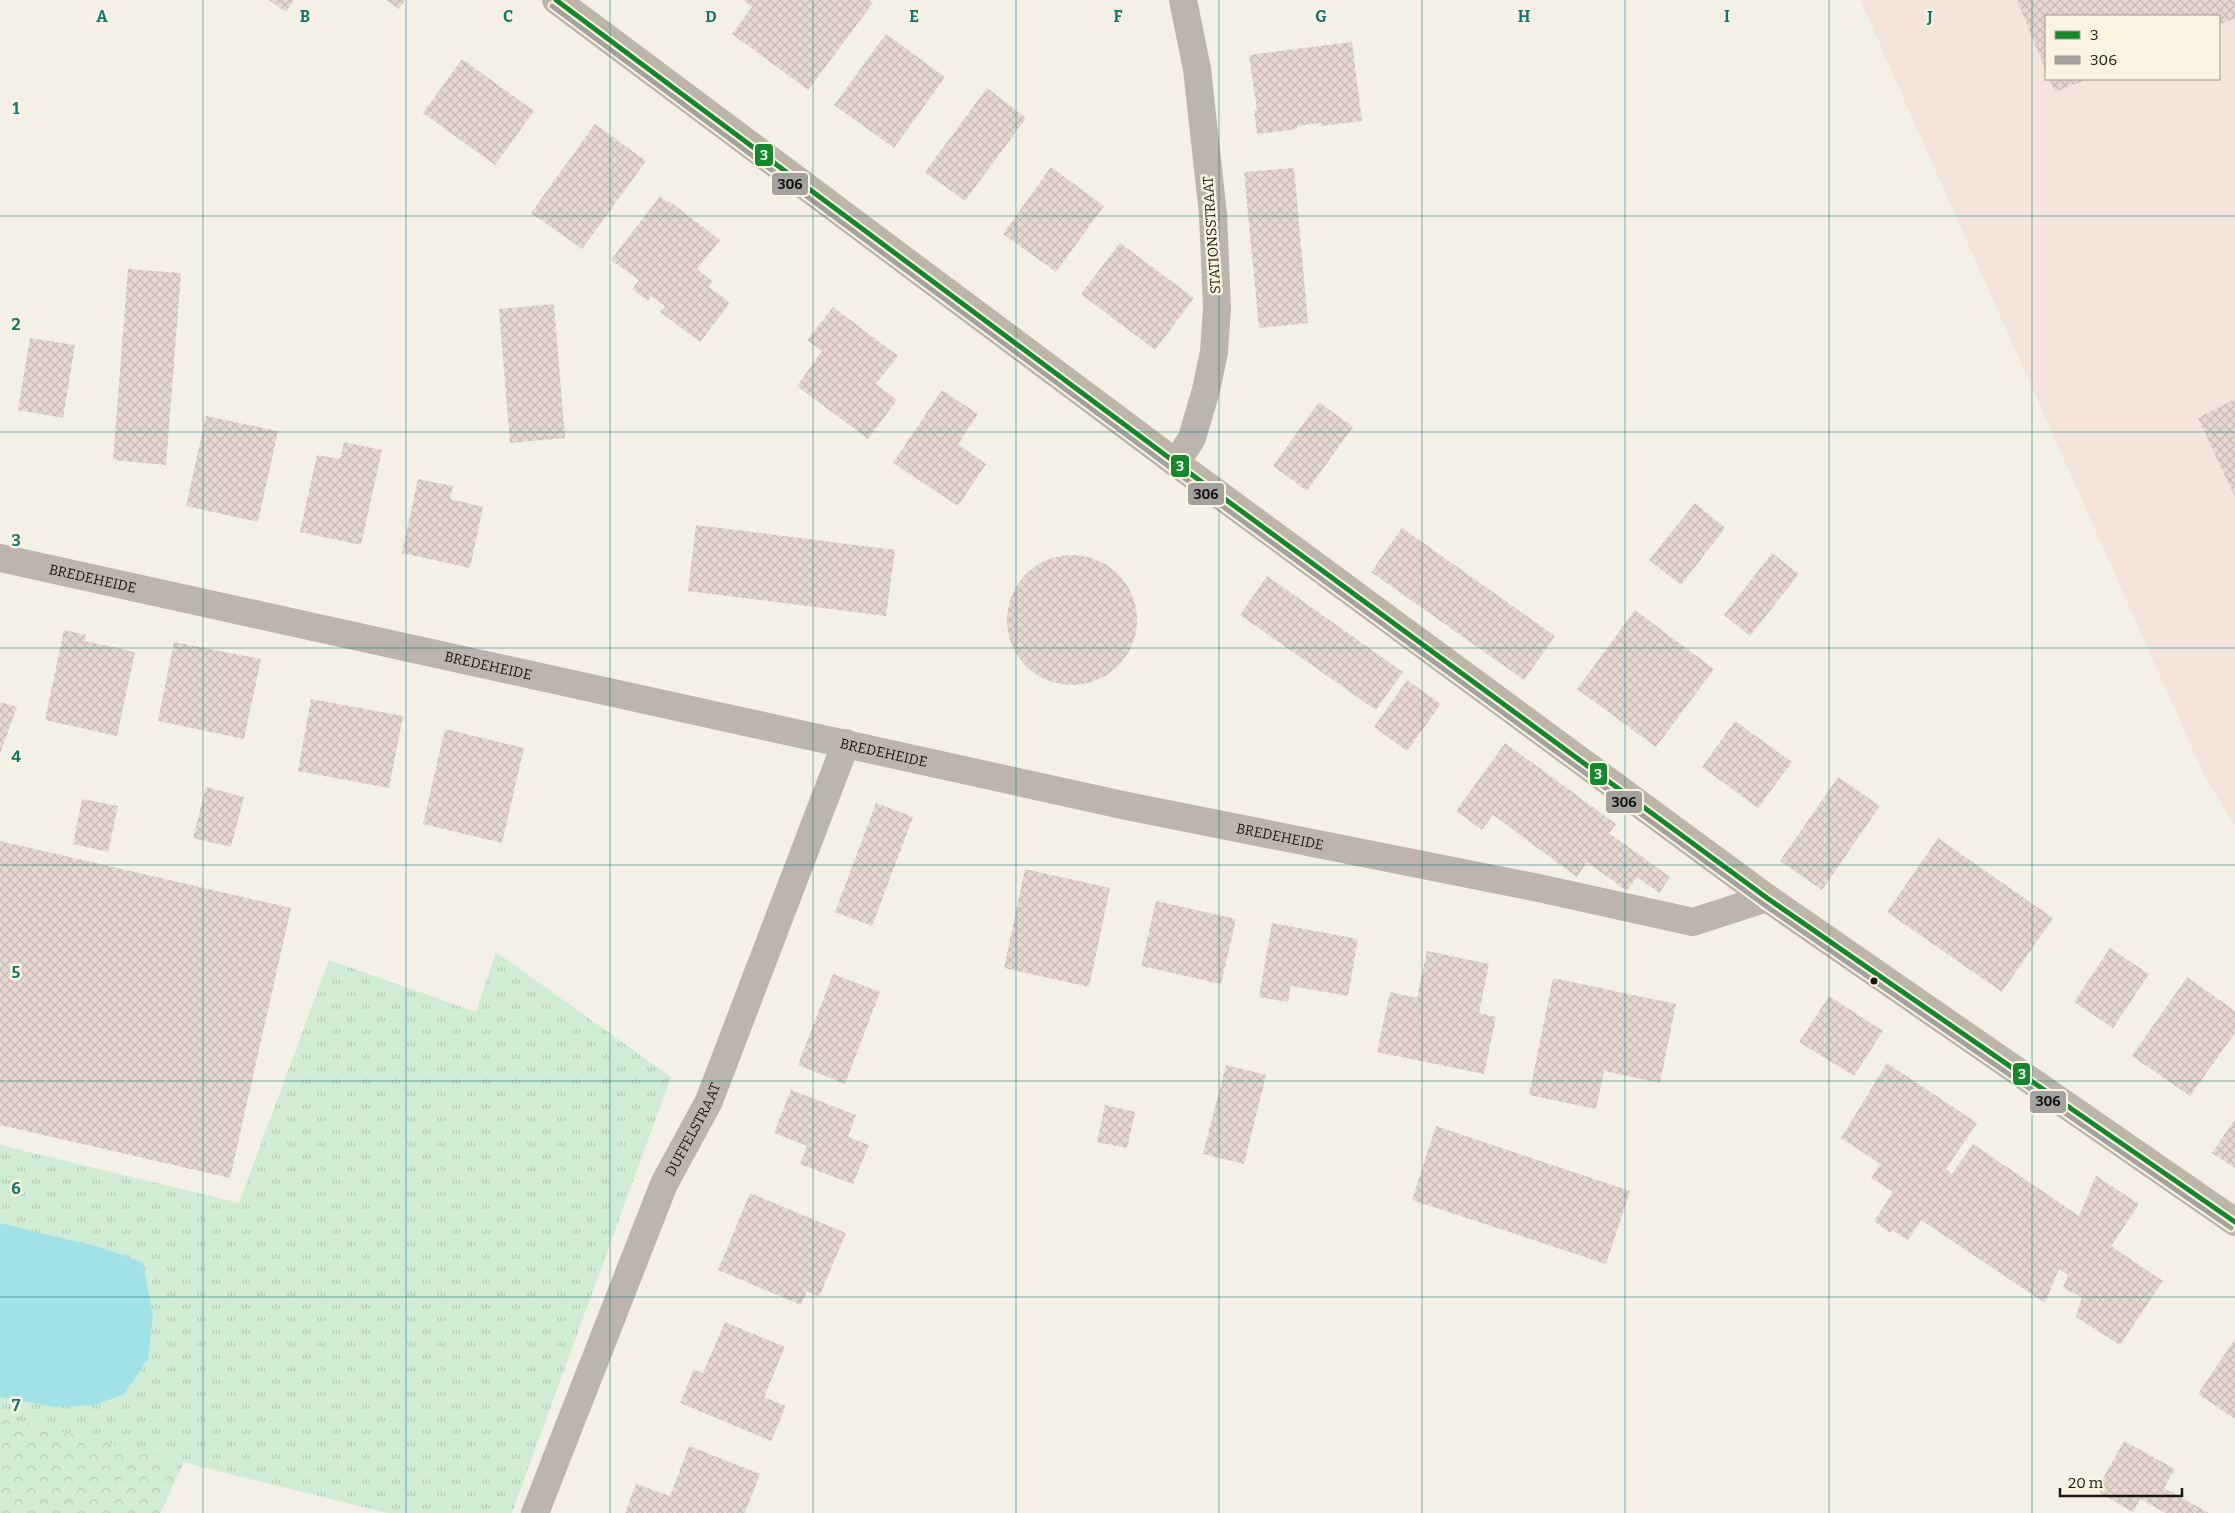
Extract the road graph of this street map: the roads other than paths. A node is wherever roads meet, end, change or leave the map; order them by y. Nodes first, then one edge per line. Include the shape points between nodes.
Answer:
1 (556, 0) edge
2 (1183, 0) edge
3 (1176, 463) junction
4 (0, 558) edge
5 (846, 743) junction
6 (1767, 898) junction
7 (2235, 1222) edge
8 (535, 1513) edge

1 - 3 street
2 - 3 street, STATIONSSTRAAT via 1197,69 1213,214 1217,308 1214,352 1206,390 1192,438
3 - 6 street
4 - 5 street, BREDEHEIDE
5 - 6 street, BREDEHEIDE via 1127,806 1534,887 1692,922
5 - 8 street, DUFFELSTRAAT via 709,1101 664,1184
6 - 7 street

